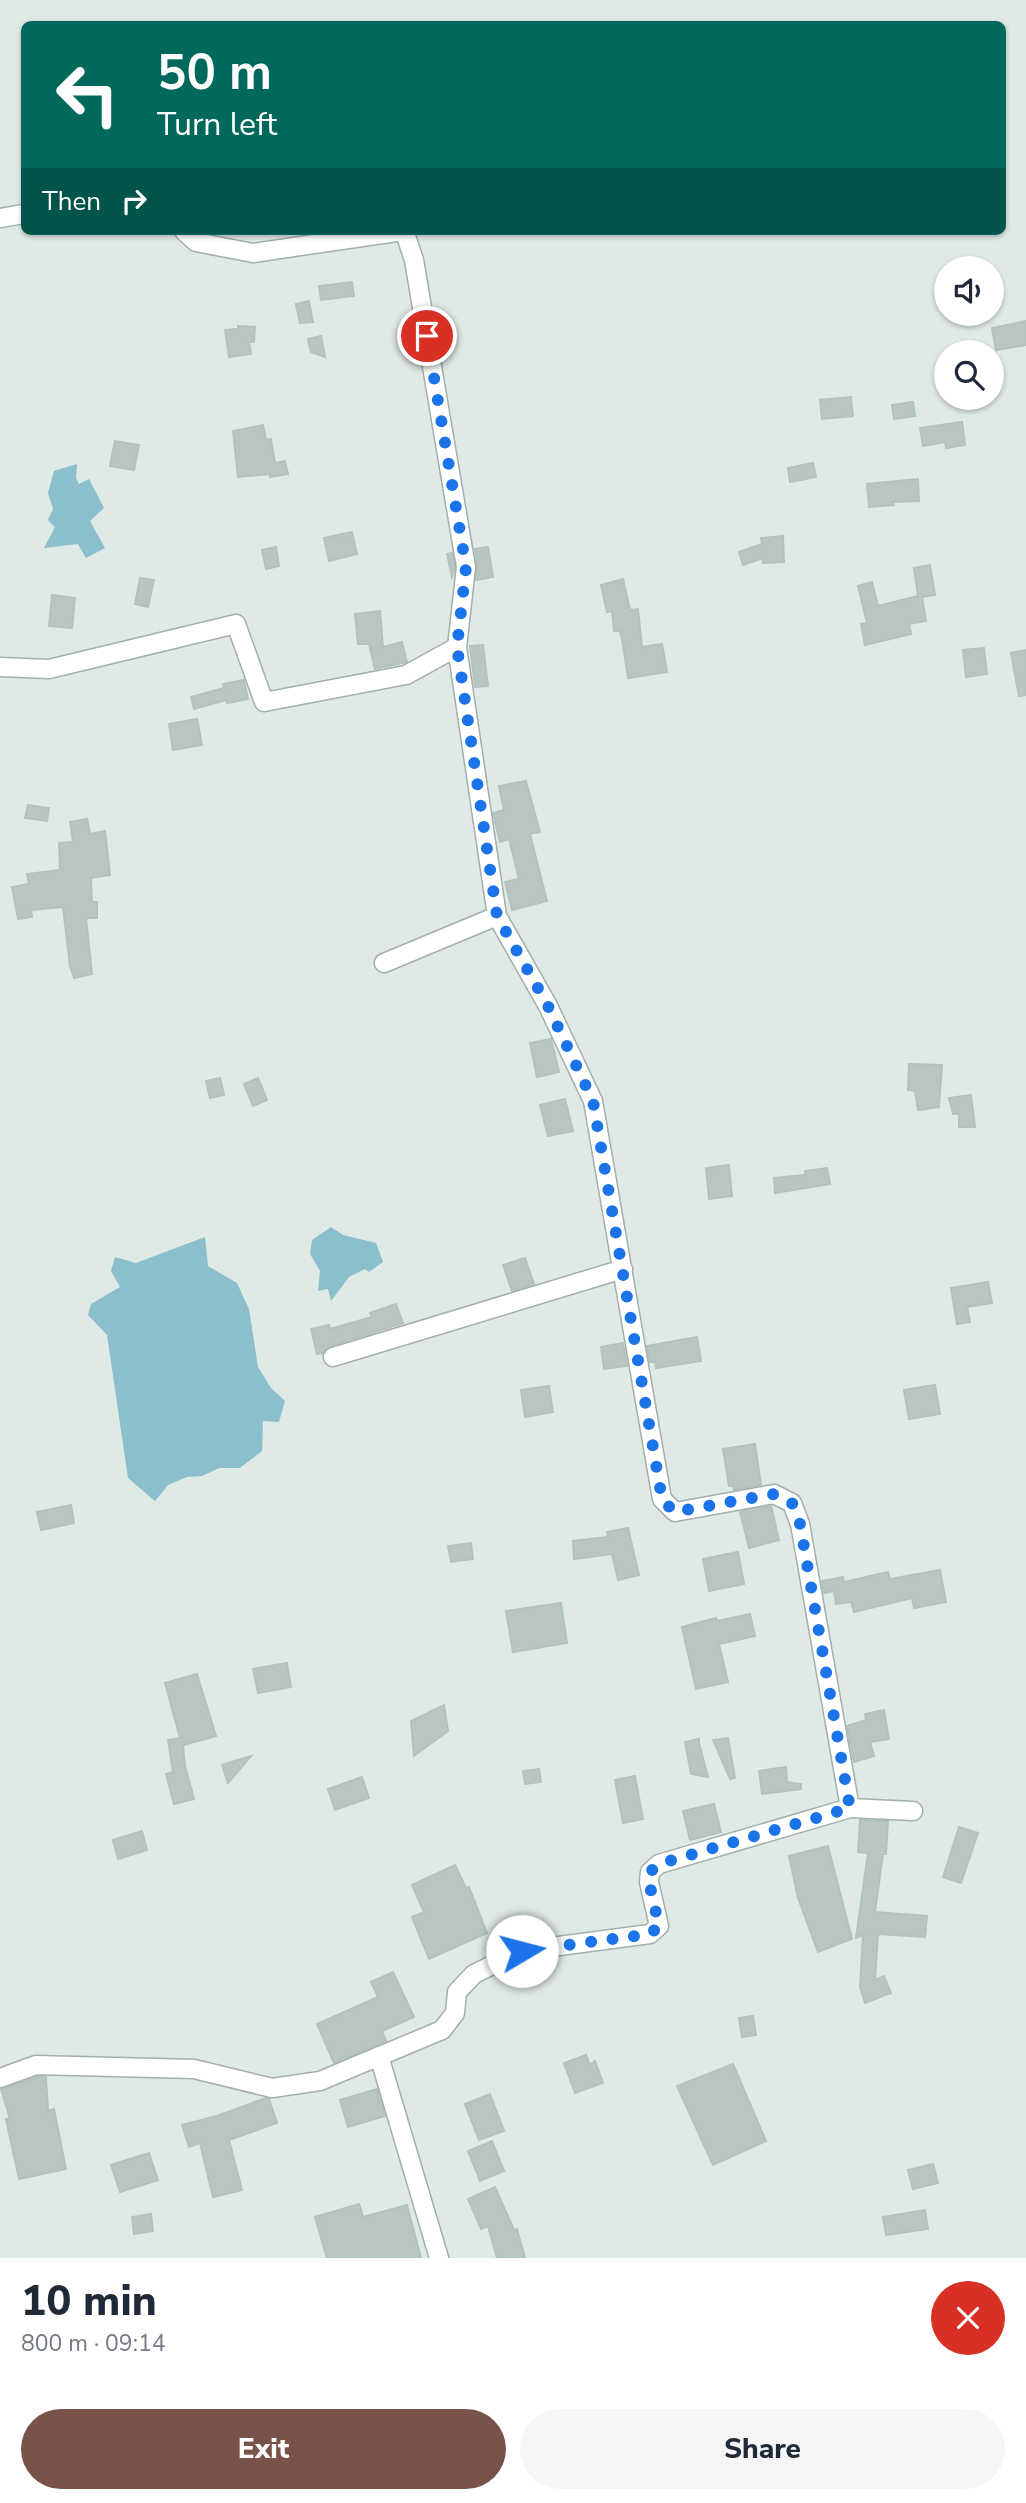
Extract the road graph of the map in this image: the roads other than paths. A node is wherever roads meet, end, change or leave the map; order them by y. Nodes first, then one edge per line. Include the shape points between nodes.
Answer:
1 (21, 214) edge
2 (0, 218) edge
3 (188, 235) edge
4 (376, 235) edge
5 (406, 235) edge
6 (457, 647) junction
7 (0, 667) edge
8 (497, 916) junction
9 (384, 963) dead end
10 (623, 1269) junction
11 (333, 1357) dead end
12 (850, 1808) junction
13 (913, 1811) dead end
14 (379, 2056) junction
15 (0, 2078) edge
16 (439, 2258) edge

1 - 2 street
3 - 4 street via 196,242 253,253
5 - 6 street via 466,567
6 - 7 street via 406,675 264,702 236,624 49,669
6 - 8 street
8 - 9 street
8 - 10 street via 548,1006 593,1101
10 - 11 street
10 - 12 street via 662,1499 674,1512 774,1494 792,1503 800,1524
12 - 13 street
12 - 14 street via 659,1864 650,1872 649,1882 659,1926 650,1934 522,1951 474,1974 457,1992 455,2012 442,2030
14 - 15 street via 320,2081 272,2088 194,2069 36,2065
14 - 16 street

